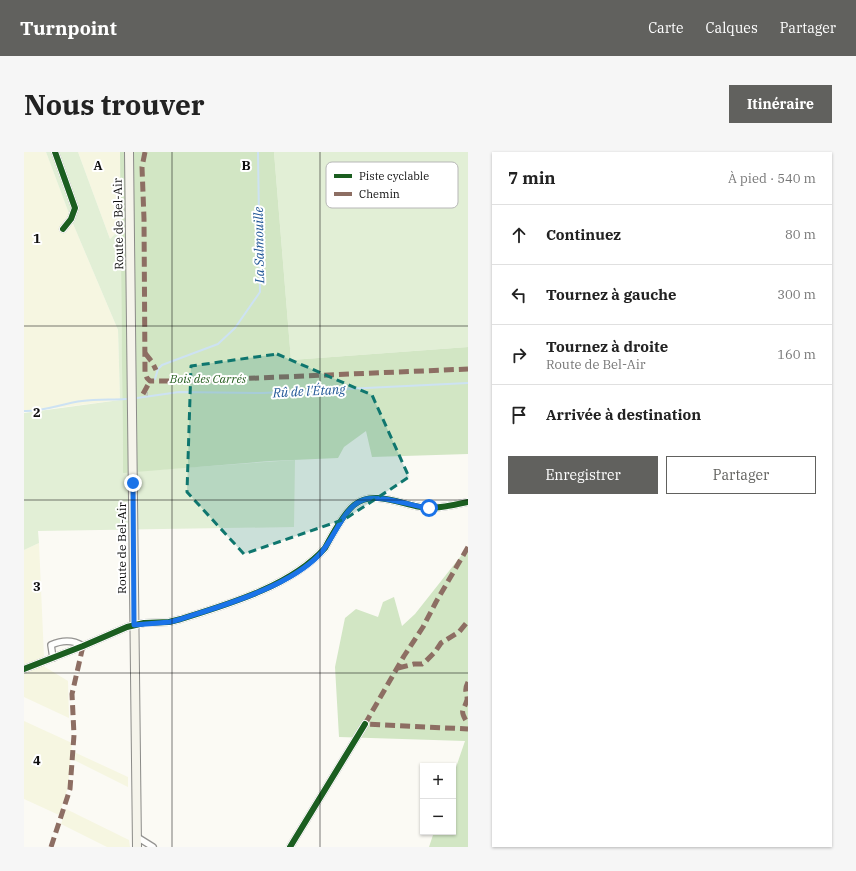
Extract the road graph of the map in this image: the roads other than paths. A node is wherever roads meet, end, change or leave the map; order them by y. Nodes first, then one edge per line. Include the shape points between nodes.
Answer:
1 (55, 152) edge
2 (129, 152) edge
3 (63, 230) dead end
4 (468, 502) edge
5 (134, 625) junction
6 (83, 646) junction
7 (53, 658) junction
8 (24, 669) edge
9 (366, 724) dead end
10 (137, 837) junction
11 (137, 847) edge
12 (153, 847) edge
13 (290, 847) edge

1 - 3 street via 75,208
2 - 5 main road, Route de Bel-Air
4 - 5 street via 429,508 381,499 366,499 350,508 320,554 288,578 256,593 181,619
5 - 6 street
5 - 10 main road, Route de Bel-Air
6 - 7 street
6 - 7 street via 70,641 56,642 51,645
7 - 8 street
9 - 13 street
10 - 11 main road, Route de Bel-Air
10 - 12 street

